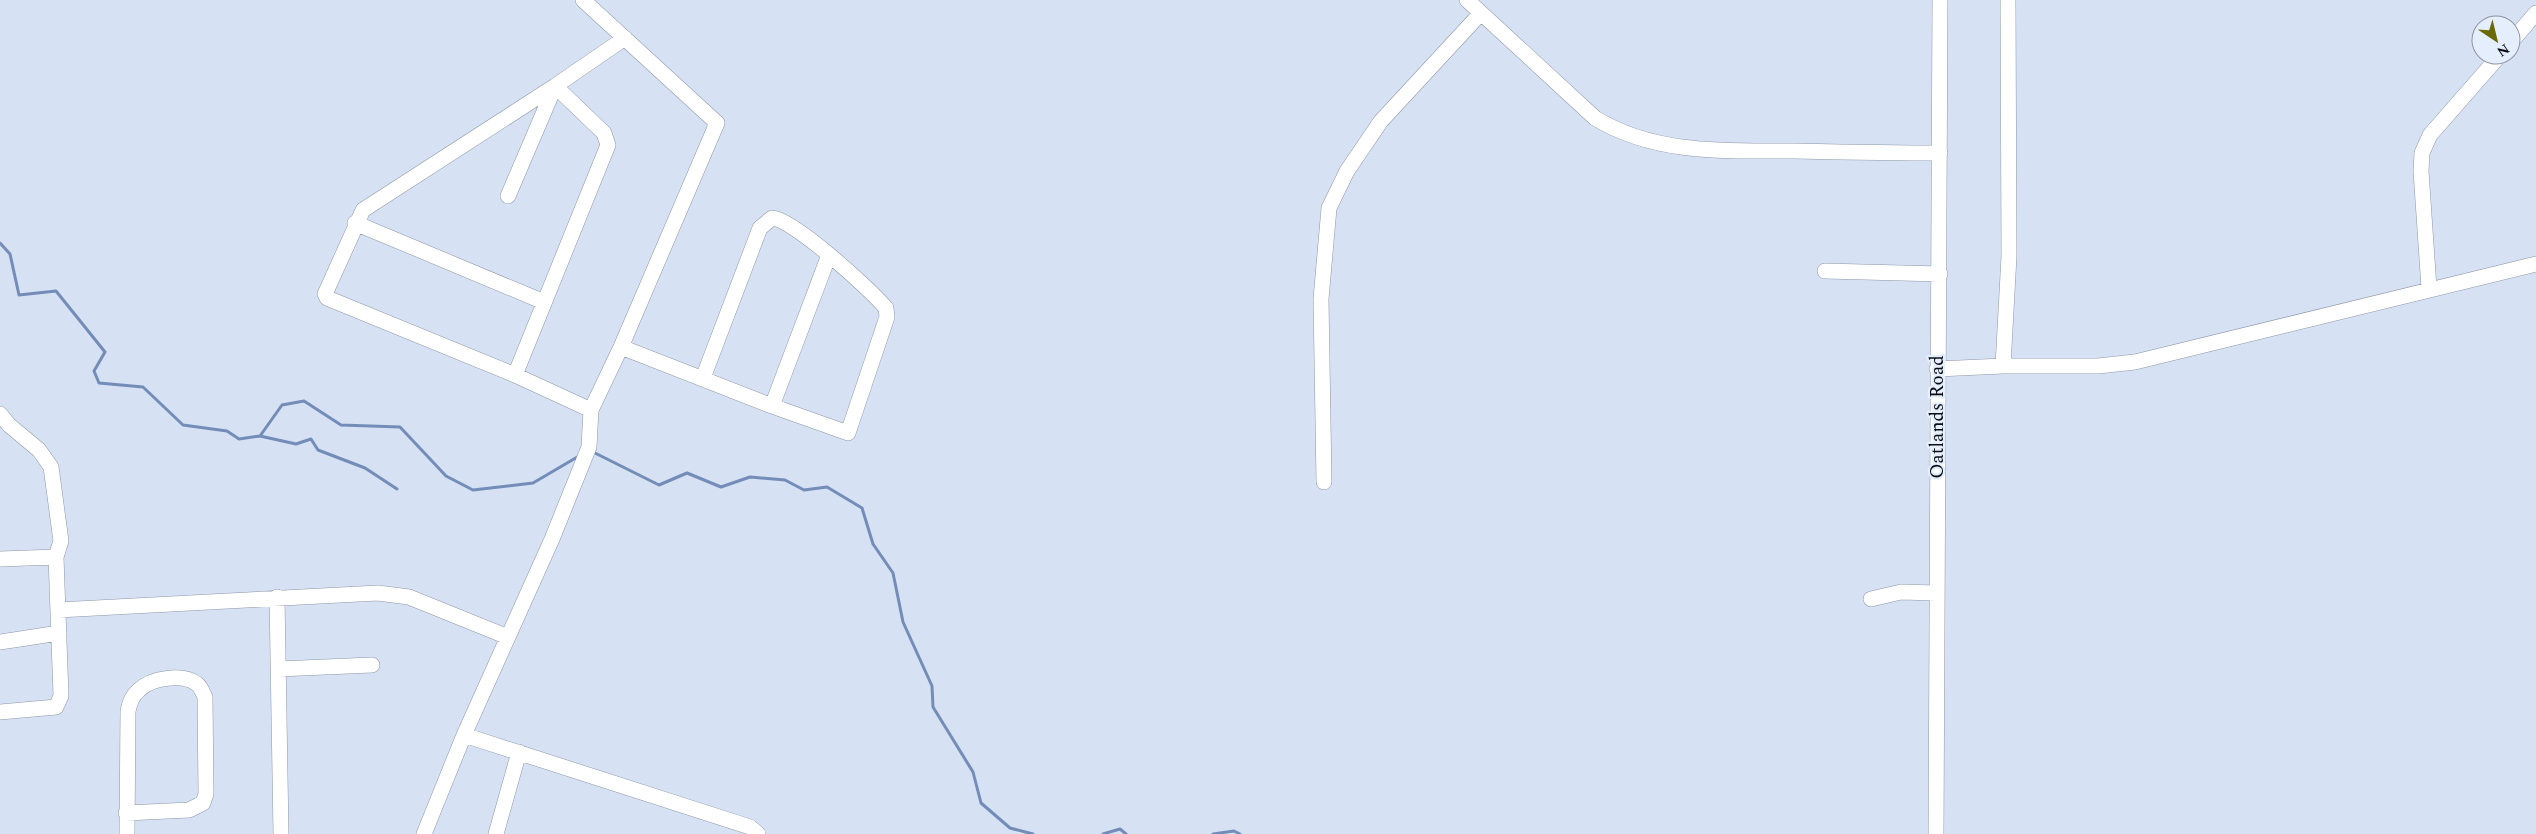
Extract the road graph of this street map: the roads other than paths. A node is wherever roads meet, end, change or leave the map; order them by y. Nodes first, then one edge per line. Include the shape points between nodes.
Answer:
1 (583, 0) edge
2 (1467, 0) edge
3 (1940, 0) edge
4 (2008, 0) edge
5 (1481, 13) junction
6 (2536, 13) edge
7 (2521, 30) edge
8 (625, 38) junction
9 (2491, 65) edge
10 (554, 86) junction
11 (1940, 153) junction
12 (508, 196) dead end
13 (355, 224) junction
14 (829, 255) junction
15 (2536, 264) edge
16 (1825, 271) dead end
17 (1940, 274) junction
18 (2429, 288) junction
19 (544, 302) junction
20 (621, 347) junction
21 (2004, 366) junction
22 (1937, 369) junction
23 (515, 375) junction
24 (703, 378) junction
25 (772, 406) junction
26 (591, 410) junction
27 (0, 414) edge
28 (1324, 482) dead end
29 (56, 557) junction
30 (0, 559) edge
31 (1936, 593) junction
32 (277, 597) junction
33 (1871, 599) dead end
34 (58, 610) junction
35 (59, 633) junction
36 (508, 637) junction
37 (0, 642) edge
38 (372, 665) dead end
39 (278, 669) junction
40 (0, 712) edge
41 (464, 735) junction
42 (519, 752) junction
43 (126, 813) junction
44 (127, 834) edge
45 (281, 834) edge
46 (424, 834) edge
47 (496, 834) edge
48 (758, 834) edge
49 (1936, 834) edge

1 - 8 street
2 - 5 street
3 - 11 street, Oatlands Road
4 - 21 street via 2009,256
5 - 11 street via 1595,118 1612,128 1659,143 1705,150
5 - 28 street via 1381,121 1347,171 1329,208 1321,299
6 - 7 street
8 - 10 street
8 - 20 street via 717,123
9 - 18 street via 2430,135 2422,154
10 - 12 street
10 - 13 street via 369,205
10 - 19 street via 604,133 608,145
11 - 17 street, Oatlands Road
13 - 19 street
13 - 23 street via 325,292 327,298
14 - 24 street via 779,218 764,223
14 - 25 street
14 - 25 street via 880,301 886,308 887,317 848,433
15 - 18 street
16 - 17 street
17 - 22 street, Oatlands Road
18 - 21 street via 2135,362 2098,366
19 - 23 street
20 - 24 street
20 - 26 street
21 - 22 street
22 - 31 street, Oatlands Road
23 - 26 street
24 - 25 street
26 - 36 street via 589,447
27 - 29 street via 39,450 51,467 61,541
29 - 30 street
29 - 34 street
31 - 33 street via 1901,592
31 - 49 street, Oatlands Road
32 - 34 street
32 - 36 street via 394,594
32 - 39 street
34 - 35 street
35 - 37 street
35 - 40 street via 60,702 49,709
36 - 41 street
38 - 39 street
39 - 45 street
41 - 42 street
41 - 46 street
42 - 47 street
42 - 48 street via 750,827
43 - 43 street via 189,810 203,802 206,794 205,697 199,685 190,680 172,678 150,682 131,699
43 - 44 street

